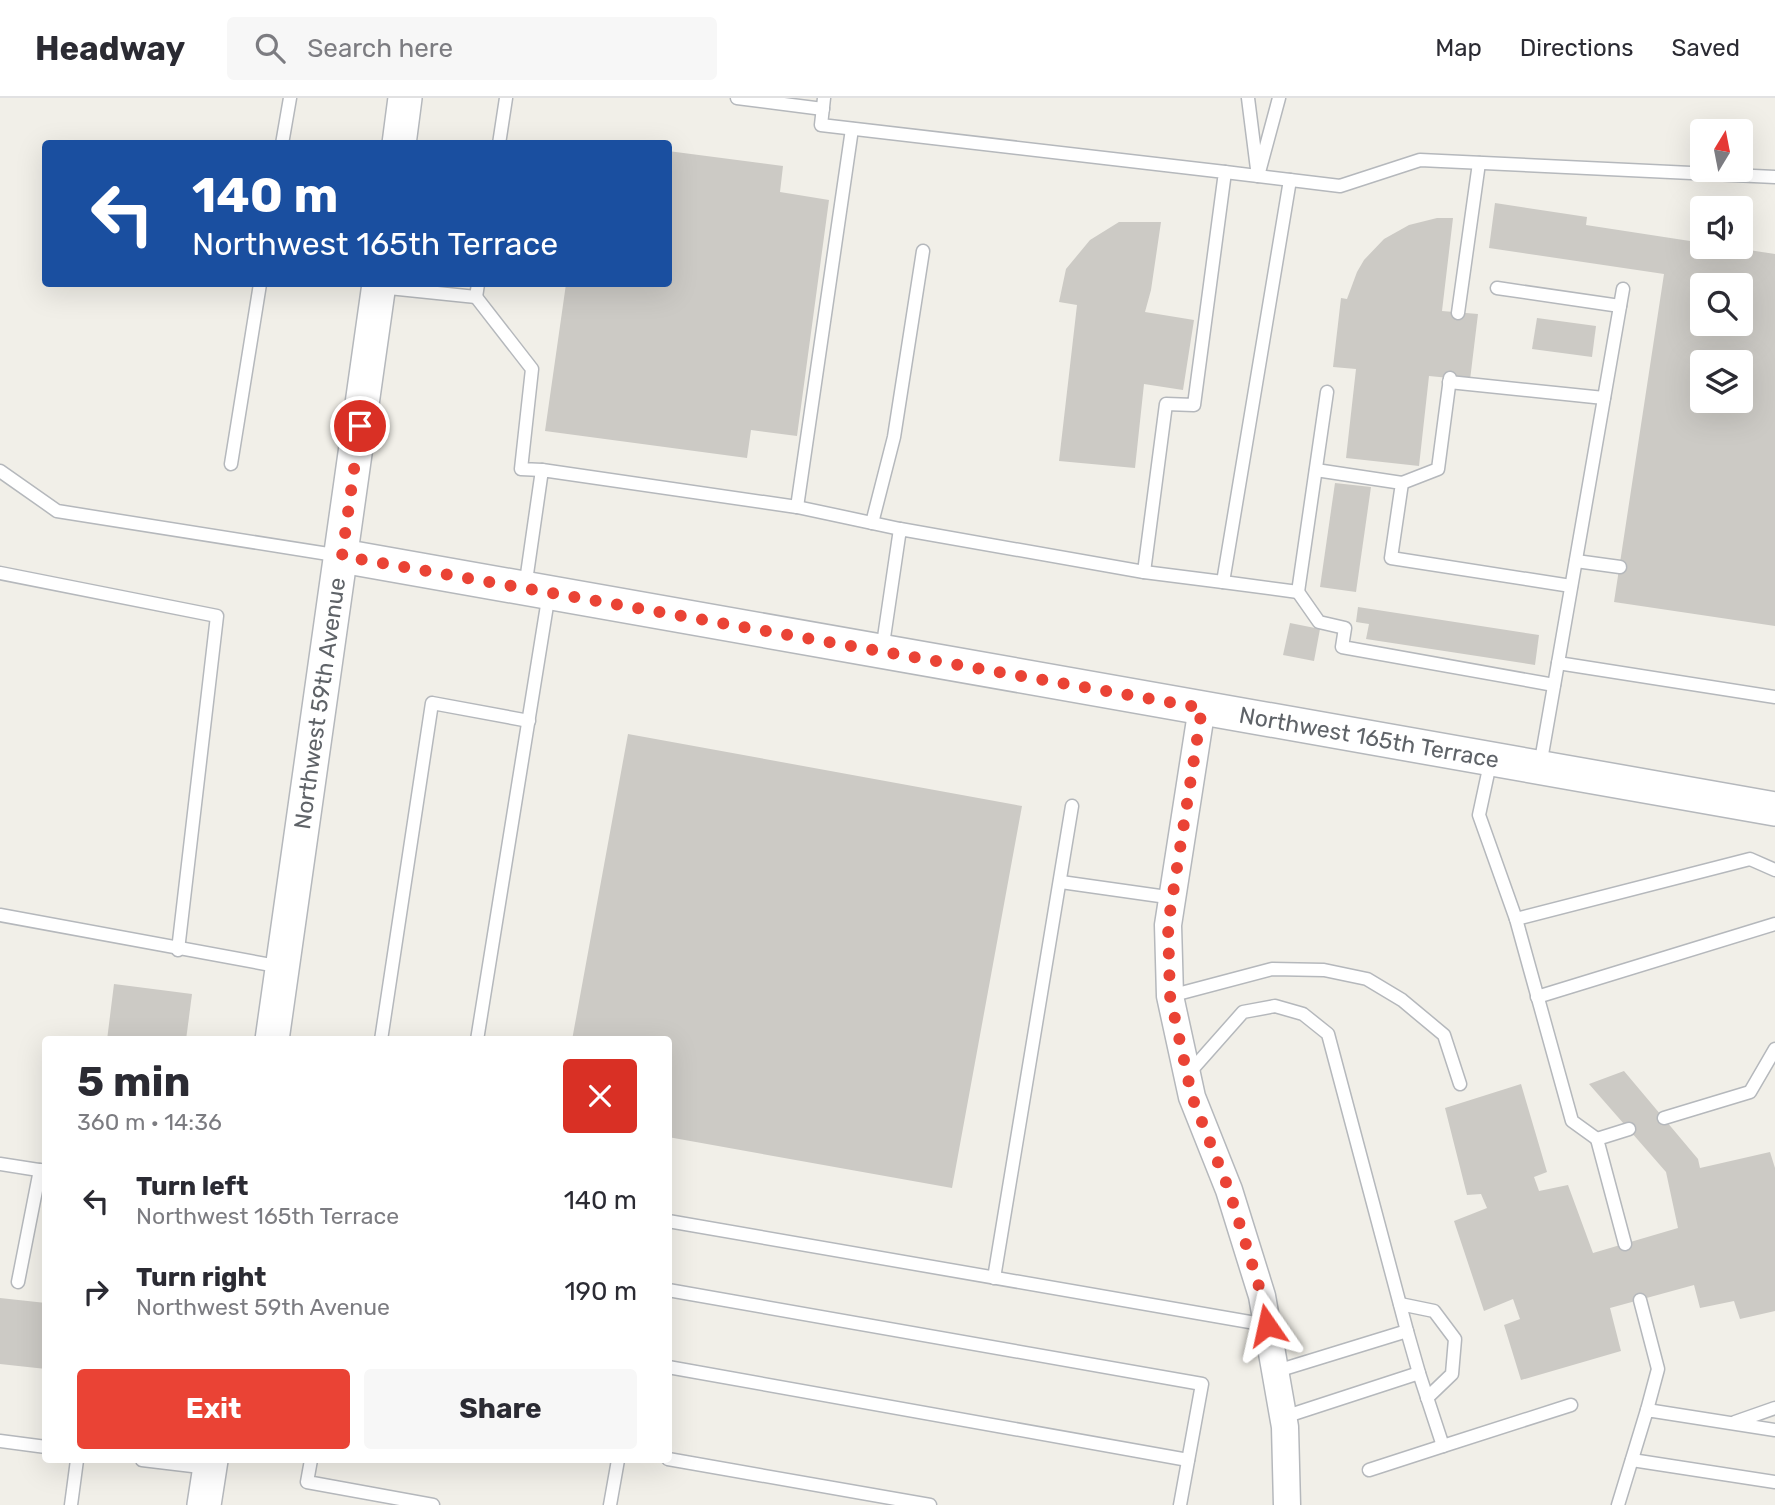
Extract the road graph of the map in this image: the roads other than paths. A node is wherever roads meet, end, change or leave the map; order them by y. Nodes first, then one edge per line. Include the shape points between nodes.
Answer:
1 (290, 98) edge
2 (405, 98) edge
3 (506, 98) edge
4 (737, 98) edge
5 (1248, 98) edge
6 (1279, 98) edge
7 (824, 104) edge
8 (852, 129) junction
9 (283, 140) edge
10 (400, 140) edge
11 (500, 140) edge
12 (1479, 163) junction
13 (1225, 172) junction
14 (1258, 176) junction
15 (1775, 177) edge
16 (1290, 180) junction
17 (922, 251) dead end
18 (260, 287) edge
19 (379, 287) edge
20 (388, 287) edge
21 (478, 287) edge
22 (1497, 288) dead end
23 (1623, 289) dead end
24 (476, 297) junction
25 (1620, 306) junction
26 (1458, 313) dead end
27 (1327, 392) dead end
28 (1604, 398) junction
29 (231, 464) dead end
30 (542, 470) junction
31 (1316, 470) junction
32 (0, 471) edge
33 (1402, 483) junction
34 (797, 507) junction
35 (872, 523) junction
36 (900, 529) junction
37 (342, 556) junction
38 (1576, 561) junction
39 (1620, 568) dead end
40 (1144, 572) junction
41 (0, 573) edge
42 (1223, 582) junction
43 (1572, 586) junction
44 (537, 590) junction
45 (1298, 593) junction
46 (882, 651) junction
47 (1558, 663) junction
48 (1554, 685) junction
49 (1775, 696) edge
50 (1202, 708) junction
51 (528, 721) junction
52 (1491, 758) junction
53 (1540, 767) junction
54 (1072, 806) dead end
55 (1775, 808) edge
56 (1775, 870) edge
57 (1061, 882) junction
58 (1174, 898) junction
59 (0, 915) edge
60 (1516, 919) junction
61 (1775, 924) edge
62 (178, 950) junction
63 (282, 967) junction
64 (1170, 996) junction
65 (1537, 997) junction
66 (273, 1036) edge
67 (382, 1036) edge
68 (478, 1036) edge
69 (1775, 1049) edge
70 (1187, 1075) junction
71 (1460, 1084) dead end
72 (1664, 1118) dead end
73 (1629, 1129) dead end
74 (1597, 1139) junction
75 (0, 1164) edge
76 (42, 1170) edge
77 (42, 1174) edge
78 (672, 1222) edge
79 (1625, 1244) dead end
80 (994, 1278) junction
81 (18, 1282) dead end
82 (672, 1291) edge
83 (1640, 1300) dead end
84 (1400, 1304) junction
85 (1267, 1325) junction
86 (1407, 1331) junction
87 (672, 1368) edge
88 (1276, 1371) junction
89 (1419, 1373) junction
90 (1427, 1398) junction
91 (1571, 1405) dead end
92 (1775, 1408) edge
93 (1647, 1410) junction
94 (1284, 1417) junction
95 (1731, 1423) junction
96 (1775, 1430) edge
97 (0, 1441) edge
98 (42, 1446) edge
99 (1443, 1446) junction
100 (672, 1460) edge
101 (1188, 1460) junction
102 (1632, 1460) junction
103 (77, 1463) edge
104 (310, 1463) edge
105 (617, 1463) edge
106 (210, 1464) edge
107 (1369, 1470) dead end
108 (1775, 1482) edge
109 (71, 1505) edge
110 (204, 1505) edge
111 (433, 1505) edge
112 (610, 1505) edge
113 (930, 1505) edge
114 (1180, 1505) edge
115 (1287, 1505) edge
116 (1618, 1505) edge

1 - 9 lane
2 - 10 street
3 - 11 lane
4 - 7 lane
5 - 14 lane
6 - 14 lane
7 - 8 lane via 821,125
8 - 13 lane
8 - 34 lane
12 - 15 lane
12 - 16 lane via 1420,160 1340,186
12 - 26 lane
13 - 14 lane
13 - 40 lane via 1194,405 1166,404
14 - 16 lane
16 - 42 lane
17 - 35 lane via 894,437
18 - 29 lane
19 - 37 street, Northwest 59th Avenue
20 - 24 lane
21 - 24 lane
22 - 25 lane
23 - 25 lane
24 - 30 lane via 532,369 521,469
25 - 28 lane
27 - 31 lane
28 - 33 lane via 1449,380 1438,469
28 - 38 lane
30 - 34 lane
30 - 44 lane
31 - 33 lane
31 - 45 lane
32 - 37 lane via 57,511
33 - 43 lane via 1391,558
34 - 35 lane
35 - 36 lane
36 - 40 lane
36 - 46 lane
37 - 44 street, Northwest 165th Terrace
37 - 63 street, Northwest 59th Avenue
38 - 39 lane
38 - 43 lane
40 - 42 lane
41 - 62 lane via 216,615
42 - 45 lane
43 - 47 lane
44 - 46 street, Northwest 165th Terrace
44 - 51 lane
45 - 48 lane via 1319,622 1345,628 1342,647
46 - 50 street, Northwest 165th Terrace
47 - 48 lane
47 - 49 lane
48 - 53 lane
50 - 52 street, Northwest 165th Terrace
50 - 58 street
51 - 67 lane via 432,703
51 - 68 lane
52 - 53 street, Northwest 165th Terrace
52 - 60 lane via 1479,815
53 - 55 street, Northwest 165th Terrace
54 - 57 lane
56 - 60 lane via 1750,859
57 - 58 lane
57 - 80 lane
58 - 64 street via 1168,925
59 - 62 lane
60 - 65 lane
61 - 65 lane
62 - 63 lane
63 - 66 street, Northwest 59th Avenue
64 - 70 street
64 - 71 lane via 1272,969 1324,970 1367,979 1402,1000 1444,1035
65 - 74 lane via 1572,1121
69 - 72 lane via 1750,1092
70 - 84 lane via 1244,1012 1275,1006 1303,1014 1328,1034
70 - 85 street via 1229,1190
73 - 74 lane
74 - 79 lane
75 - 76 lane
77 - 81 lane
78 - 80 lane
80 - 85 lane
82 - 101 lane via 1202,1384
83 - 93 lane via 1658,1369
84 - 86 lane
84 - 90 lane via 1434,1311 1455,1339 1452,1374
85 - 88 street
86 - 88 lane
86 - 89 lane
87 - 101 lane
88 - 94 street
89 - 90 lane
89 - 94 lane
90 - 99 lane
91 - 99 lane
92 - 95 lane
93 - 95 lane
93 - 102 lane
94 - 115 street
95 - 96 lane
97 - 98 lane
99 - 107 lane
100 - 113 lane
101 - 114 lane
102 - 108 lane
102 - 116 lane
103 - 109 lane
104 - 111 lane via 307,1482
105 - 112 lane
106 - 110 street

